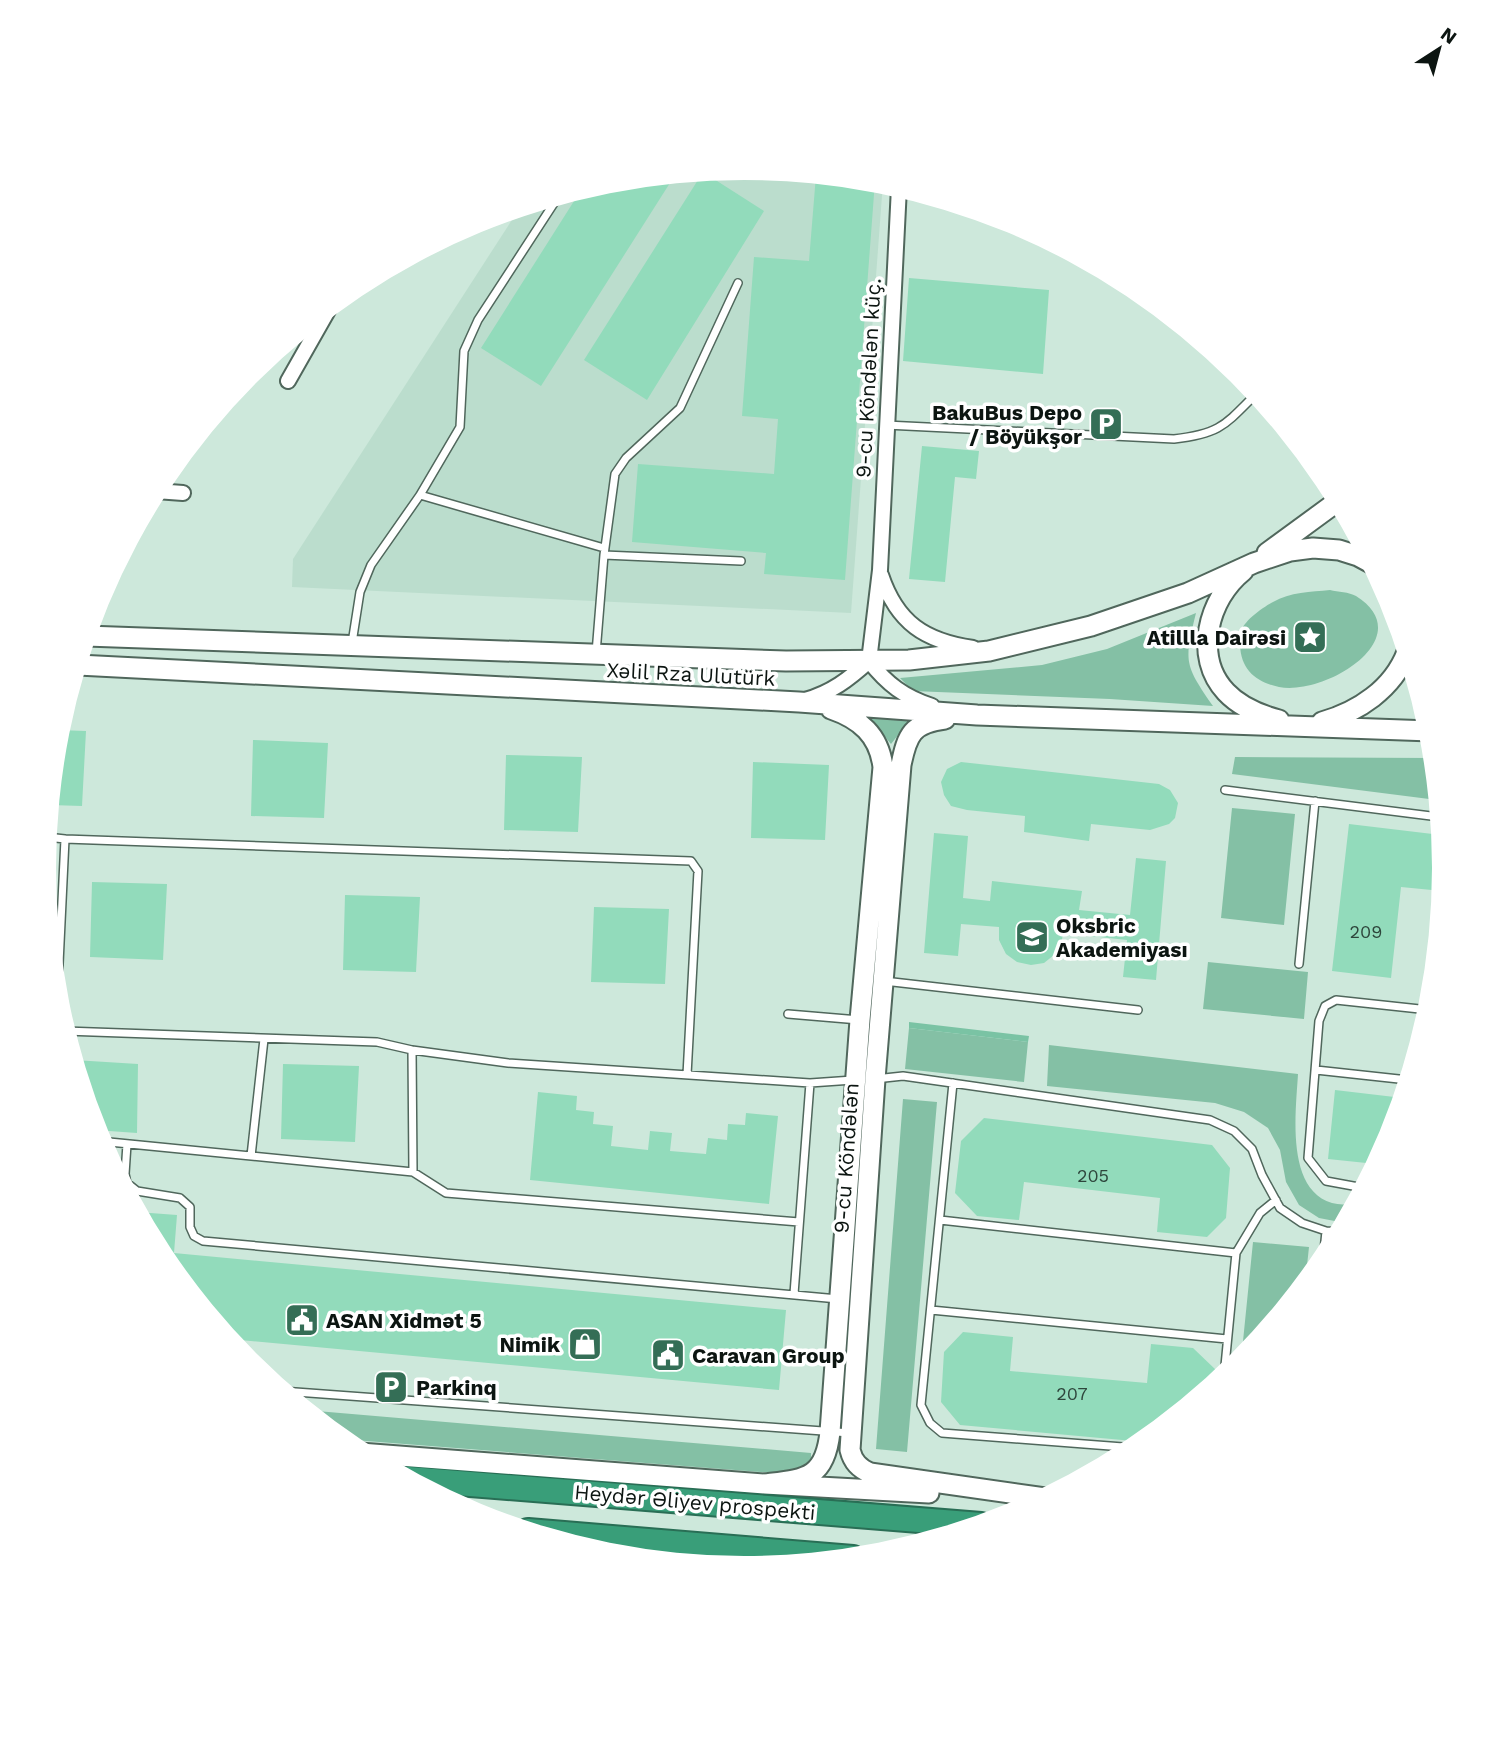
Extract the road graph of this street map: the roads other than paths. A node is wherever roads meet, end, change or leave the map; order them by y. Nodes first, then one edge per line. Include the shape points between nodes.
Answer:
1 (898, 199) edge
2 (550, 209) edge
3 (738, 283) dead end
4 (318, 329) edge
5 (288, 381) dead end
6 (1249, 402) edge
7 (886, 425) junction
8 (168, 492) edge
9 (183, 493) dead end
10 (421, 495) junction
11 (1325, 501) edge
12 (1329, 507) edge
13 (1304, 524) junction
14 (604, 552) junction
15 (1356, 555) edge
16 (741, 561) dead end
17 (1254, 563) junction
18 (880, 570) junction
19 (899, 613) junction
20 (873, 623) junction
21 (97, 636) edge
22 (352, 647) junction
23 (989, 651) junction
24 (596, 653) junction
25 (869, 661) junction
26 (1400, 663) edge
27 (87, 665) edge
28 (799, 702) junction
29 (977, 715) junction
30 (1303, 726) junction
31 (1418, 731) edge
32 (1225, 790) dead end
33 (1315, 801) junction
34 (1430, 816) edge
35 (57, 838) edge
36 (65, 839) junction
37 (60, 941) edge
38 (1299, 964) dead end
39 (883, 981) junction
40 (1418, 1009) edge
41 (1138, 1010) dead end
42 (788, 1014) dead end
43 (860, 1020) junction
44 (75, 1031) edge
45 (264, 1040) junction
46 (412, 1050) junction
47 (1316, 1070) junction
48 (687, 1075) junction
49 (865, 1079) junction
50 (1399, 1079) edge
51 (810, 1083) junction
52 (953, 1083) junction
53 (113, 1142) edge
54 (127, 1144) junction
55 (251, 1156) junction
56 (125, 1169) edge
57 (413, 1172) junction
58 (1354, 1186) edge
59 (136, 1191) edge
60 (1276, 1200) junction
61 (940, 1220) junction
62 (799, 1222) junction
63 (1326, 1231) joint
64 (1326, 1236) edge
65 (1236, 1253) junction
66 (794, 1294) junction
67 (839, 1299) junction
68 (931, 1310) junction
69 (1227, 1339) junction
70 (1225, 1360) edge
71 (298, 1392) edge
72 (830, 1432) junction
73 (850, 1433) junction
74 (1117, 1447) edge
75 (385, 1455) edge
76 (431, 1481) edge
77 (765, 1484) junction
78 (1025, 1496) edge
79 (1021, 1498) edge
80 (955, 1523) edge
81 (574, 1535) edge
82 (802, 1554) edge

1 - 7 street, 9-cu Köndələn küç.
2 - 10 lane via 478,320 464,351 460,427
3 - 14 lane via 680,408 615,474
4 - 5 street
6 - 7 lane via 1227,424 1202,436 1174,439
7 - 18 street, 9-cu Köndələn küç.
8 - 9 street
10 - 14 lane
10 - 22 lane via 371,565 360,592
11 - 13 main road
12 - 13 main road
13 - 17 main road
14 - 16 lane
14 - 24 lane
15 - 17 main road via 1312,548
17 - 23 main road via 1144,609
17 - 30 main road via 1232,580 1211,617 1208,657 1214,677 1240,704
18 - 19 street
18 - 20 street, 9-cu Köndələn küç.
19 - 20 street via 884,606
19 - 23 street via 926,635
20 - 25 street, 9-cu Köndələn küç.
21 - 22 main road, Xəlil Rza Ulutürk
22 - 24 main road, Xəlil Rza Ulutürk
23 - 25 main road
24 - 25 main road, Xəlil Rza Ulutürk
25 - 28 street via 836,688
25 - 29 street via 906,697
26 - 30 main road via 1377,694 1357,709
27 - 28 main road, Xəlil Rza Ulutürk
28 - 29 main road, Xəlil Rza Ulutürk
28 - 43 main road, 9-cu Köndələn via 828,708 855,721 874,737 881,756
29 - 30 main road, Xəlil Rza Ulutürk
29 - 39 main road, 9-cu Köndələn via 926,722 916,727 904,747
30 - 31 main road
32 - 33 lane
33 - 34 lane
33 - 38 lane
35 - 36 lane
36 - 37 lane
36 - 48 lane via 691,861 698,871
39 - 41 lane
39 - 49 main road, 9-cu Köndələn
40 - 47 lane via 1336,1000 1325,1006 1319,1021
42 - 43 lane
43 - 49 main road, 9-cu Köndələn
44 - 45 lane
45 - 46 lane via 377,1042
45 - 55 lane
46 - 48 lane via 508,1063
46 - 57 lane
47 - 50 lane
47 - 58 lane via 1308,1158 1326,1181
48 - 51 lane
49 - 51 lane
49 - 52 lane via 904,1076
49 - 67 main road, 9-cu Köndələn
49 - 73 main road, 9-cu Köndələn
51 - 62 lane
52 - 60 lane via 1210,1120 1234,1131 1252,1149
52 - 61 lane
53 - 54 lane
54 - 55 lane
54 - 56 lane
55 - 57 lane
57 - 62 lane via 446,1193
59 - 66 lane via 180,1198 190,1207 194,1236 203,1241
60 - 63 lane via 1302,1223
60 - 65 lane via 1260,1213
61 - 65 lane
61 - 68 lane
62 - 66 lane
63 - 64 lane
65 - 69 lane
66 - 67 lane
67 - 72 main road, 9-cu Köndələn
68 - 69 lane
68 - 74 lane via 922,1405 930,1423 942,1433
69 - 70 lane
71 - 72 lane
72 - 73 lane
72 - 77 main road, 9-cu Köndələn via 826,1455 816,1471 799,1480
73 - 78 main road, 9-cu Köndələn via 853,1460 870,1473
75 - 77 main road
76 - 80 highway, Heydər Əliyev prospekti
77 - 79 main road
81 - 82 highway, Heydər Əliyev prospekti

